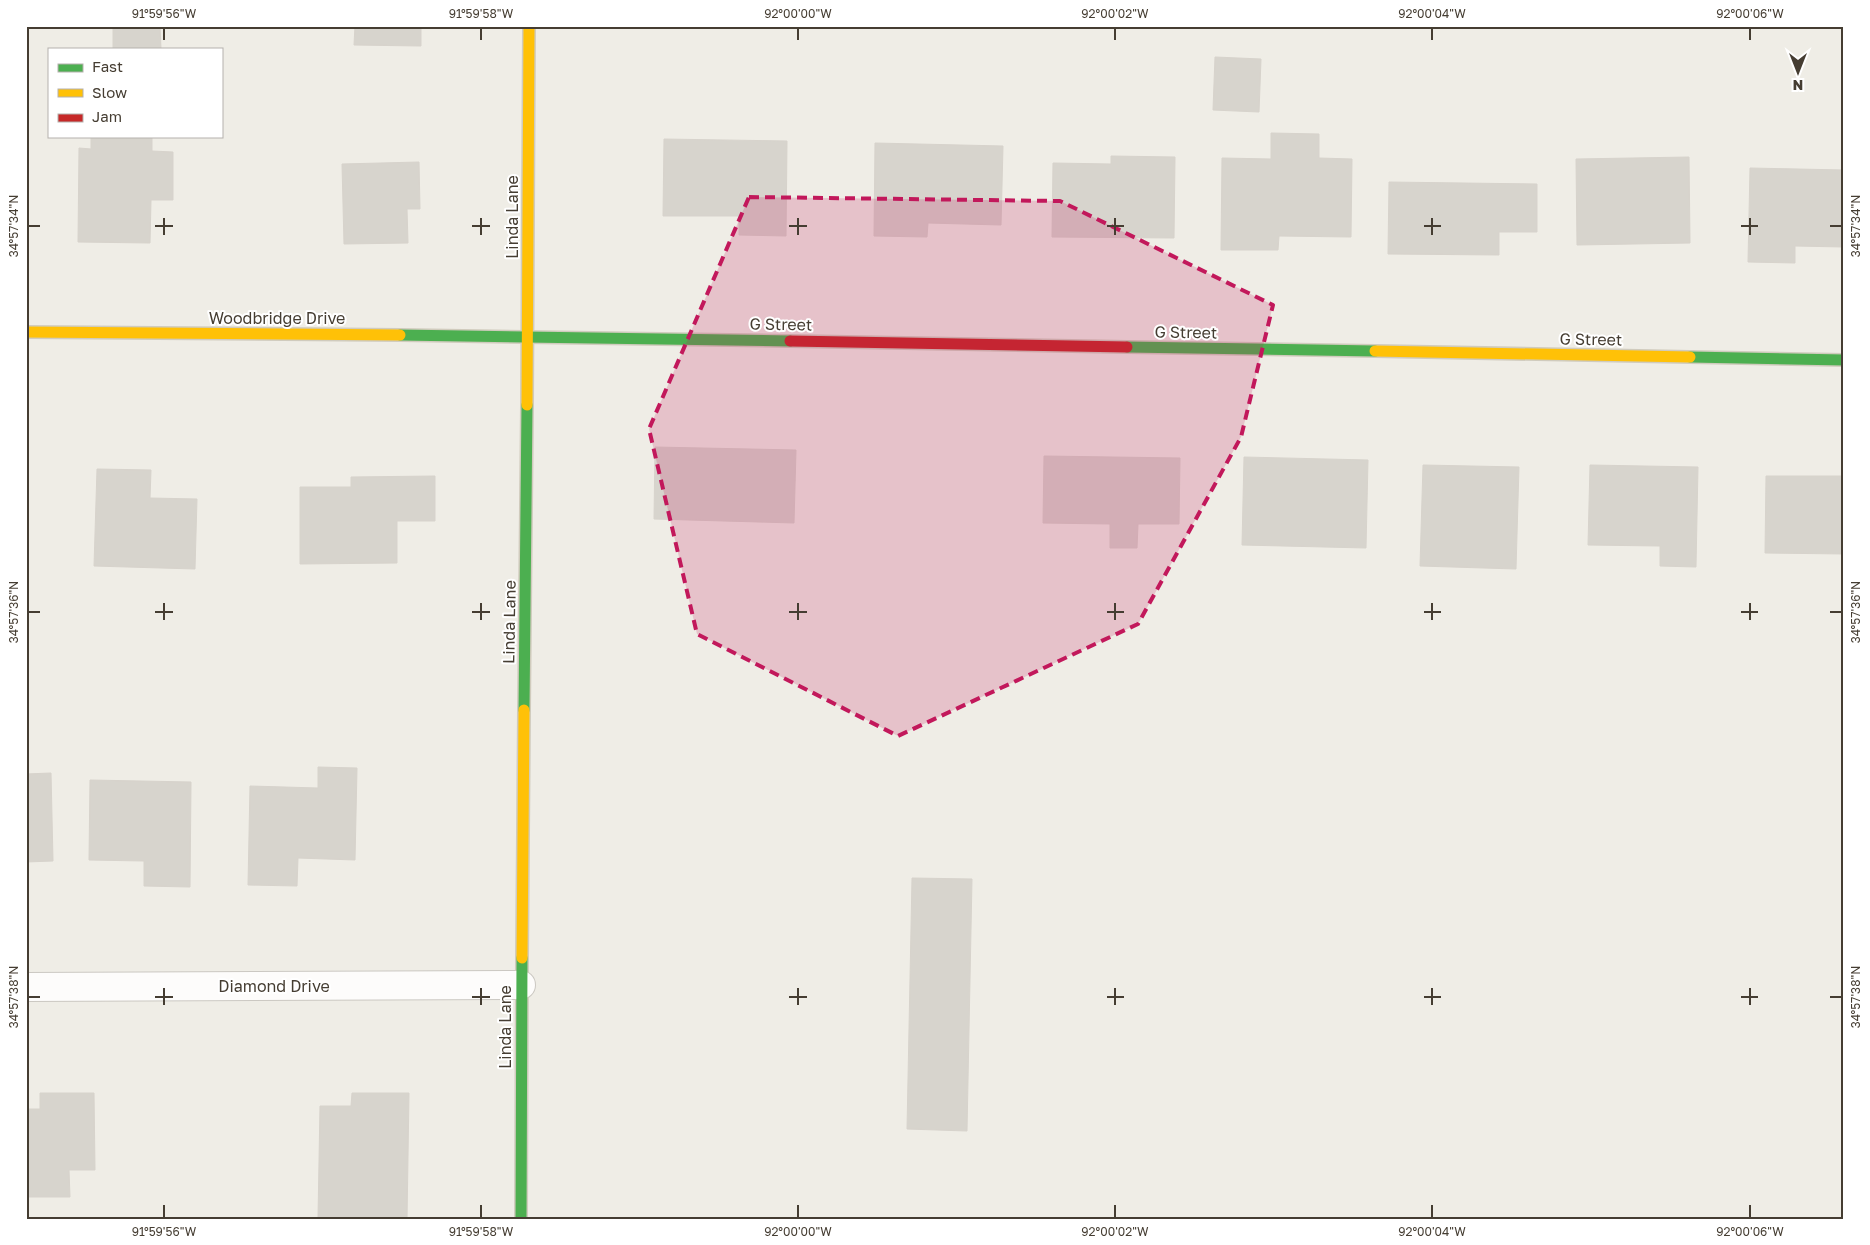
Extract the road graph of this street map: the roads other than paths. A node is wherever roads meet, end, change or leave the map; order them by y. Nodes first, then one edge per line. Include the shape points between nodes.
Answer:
1 (529, 26) edge
2 (26, 332) edge
3 (528, 336) junction
4 (1844, 360) edge
5 (521, 985) junction
6 (26, 987) edge
7 (521, 1219) edge

1 - 3 street, Linda Lane
2 - 3 street, Woodbridge Drive
3 - 4 street, G Street
3 - 5 street, Linda Lane
5 - 6 street, Diamond Drive
5 - 7 street, Linda Lane

